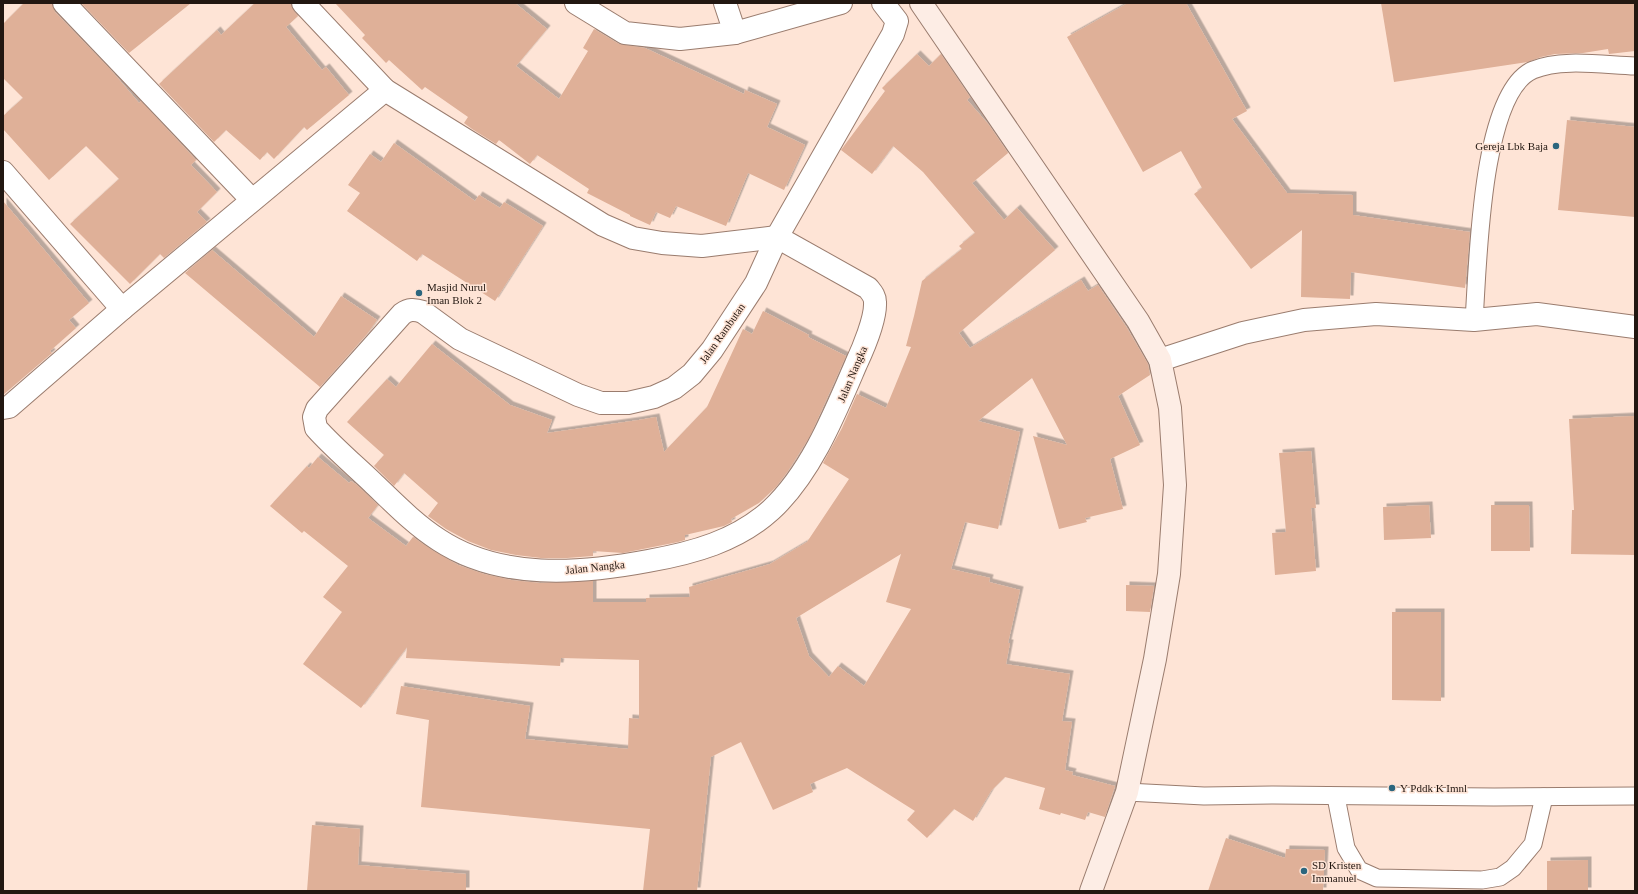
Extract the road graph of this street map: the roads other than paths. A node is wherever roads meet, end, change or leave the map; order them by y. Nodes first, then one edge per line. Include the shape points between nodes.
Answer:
1 (64, 3) edge
2 (303, 3) edge
3 (576, 3) edge
4 (725, 3) edge
5 (841, 3) edge
6 (884, 3) edge
7 (921, 3) edge
8 (735, 33) junction
9 (1635, 66) edge
10 (384, 90) junction
11 (3, 172) edge
12 (252, 200) junction
13 (777, 238) junction
14 (122, 308) junction
15 (1474, 320) junction
16 (1635, 327) edge
17 (460, 339) joint
18 (1160, 360) junction
19 (3, 408) edge
20 (1127, 792) junction
21 (1635, 796) edge
22 (1336, 797) junction
23 (1544, 797) junction
24 (1091, 891) edge

1 - 12 street
2 - 10 street
3 - 8 street via 626,33 680,39
4 - 8 street
5 - 8 street
6 - 13 street, Jalan Rambutan via 897,21 893,34
7 - 18 street via 1138,321
9 - 15 lane via 1573,64 1544,67 1532,70 1516,83 1497,125 1487,165
10 - 12 street
10 - 13 street via 603,225 633,238 702,246
11 - 14 street
12 - 14 street
13 - 17 street, Jalan Rambutan via 756,283 712,350 692,374 674,388 654,397 628,403 601,403 578,395
13 - 17 street, Jalan Nangka via 868,288 875,300 875,310 864,347 832,419 793,486 772,510 746,530 714,545 681,555 638,563 547,572 511,568 479,560 439,541 408,516 316,428 314,417 317,409 408,310 423,312
14 - 19 street via 9,407
15 - 16 street via 1537,314
15 - 18 street via 1376,314 1304,320 1244,333
18 - 20 street via 1170,408 1175,485 1169,574 1155,659
20 - 22 lane via 1204,796
20 - 24 street
21 - 23 lane
22 - 23 lane
22 - 23 lane via 1346,848 1358,870 1377,878 1482,880 1500,877 1513,868 1533,844

